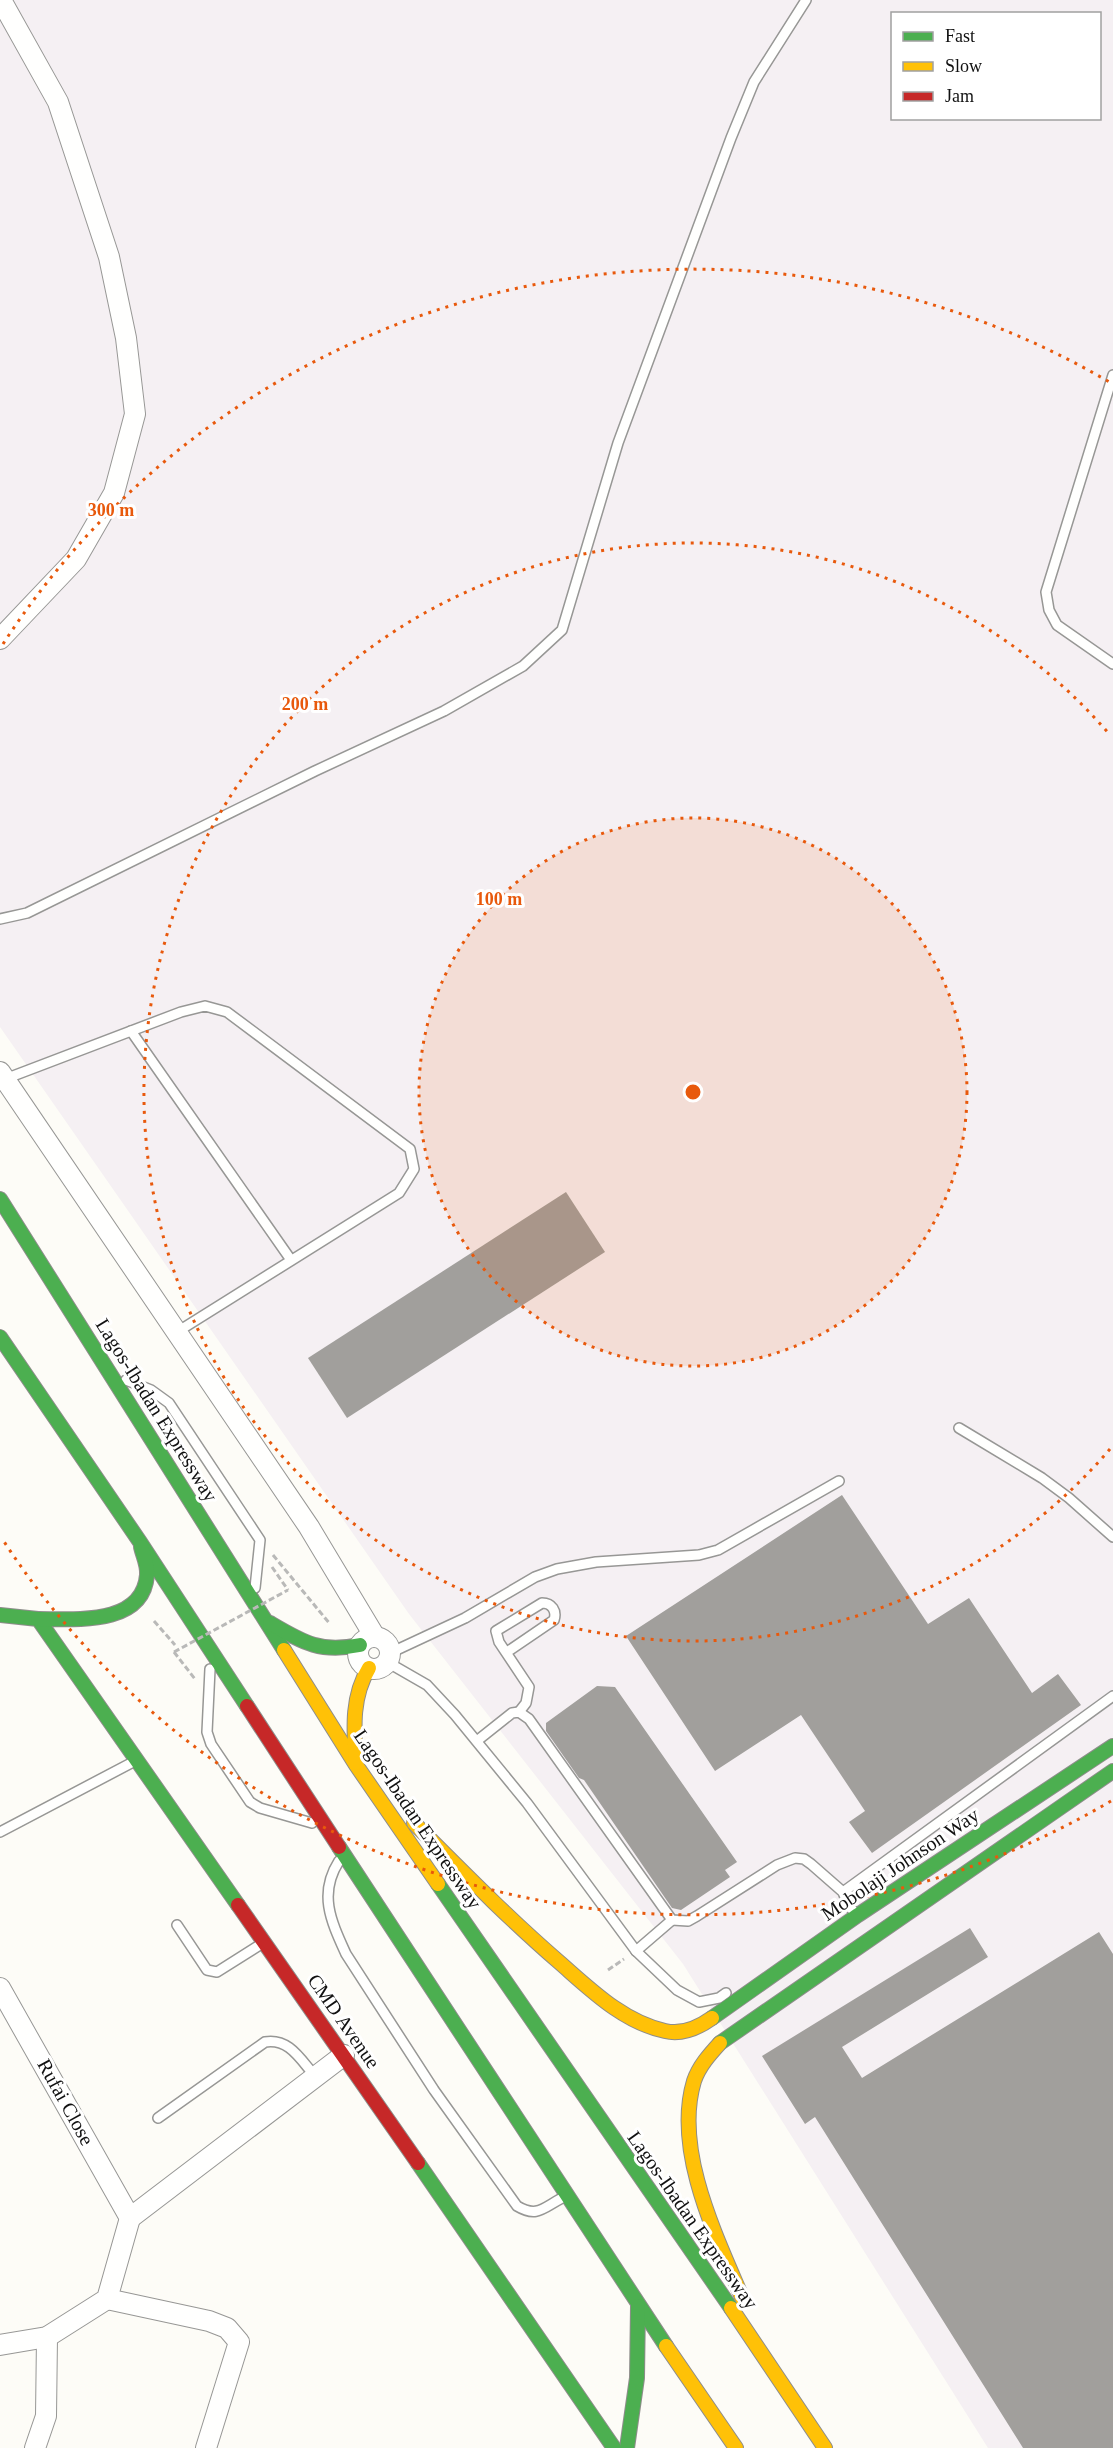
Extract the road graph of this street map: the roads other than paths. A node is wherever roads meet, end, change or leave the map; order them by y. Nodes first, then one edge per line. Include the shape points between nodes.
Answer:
1 (1, 0) edge
2 (806, 0) edge
3 (1113, 375) edge
4 (0, 639) edge
5 (1113, 664) edge
6 (0, 919) edge
7 (131, 1031) junction
8 (2, 1076) edge
9 (0, 1199) edge
10 (291, 1260) junction
11 (177, 1332) junction
12 (0, 1337) edge
13 (111, 1373) junction
14 (959, 1428) dead end
15 (838, 1481) dead end
16 (1113, 1537) edge
17 (140, 1542) junction
18 (253, 1599) junction
19 (0, 1615) edge
20 (38, 1619) junction
21 (267, 1621) junction
22 (368, 1641) junction
23 (211, 1652) junction
24 (507, 1652) junction
25 (382, 1661) junction
26 (1113, 1696) edge
27 (519, 1712) junction
28 (478, 1740) junction
29 (1113, 1745) edge
30 (137, 1760) junction
31 (356, 1765) junction
32 (1113, 1771) edge
33 (325, 1826) junction
34 (0, 1832) edge
35 (343, 1854) junction
36 (843, 1892) junction
37 (858, 1915) junction
38 (672, 1920) junction
39 (177, 1925) dead end
40 (265, 1941) junction
41 (636, 1951) junction
42 (735, 1986) dead end
43 (0, 1988) edge
44 (344, 2055) junction
45 (315, 2076) junction
46 (158, 2118) dead end
47 (566, 2196) junction
48 (130, 2218) junction
49 (107, 2299) junction
50 (639, 2306) junction
51 (47, 2337) junction
52 (0, 2345) edge
53 (770, 2365) junction
54 (35, 2448) edge
55 (206, 2448) edge
56 (614, 2448) edge
57 (627, 2448) edge
58 (736, 2448) edge
59 (825, 2448) edge

1 - 4 street via 58,102 109,257 126,338 135,414 114,493 76,559
2 - 6 lane via 754,82 731,138 618,443 562,630 523,666 444,711 27,913
3 - 5 lane via 1046,592 1057,625
7 - 8 lane
7 - 10 lane
7 - 10 lane via 205,1006 227,1012 410,1149 414,1169 399,1193
8 - 11 street
9 - 13 main road, Lagos-Ibadan Expressway
10 - 11 lane
11 - 22 street via 309,1527
12 - 17 main road
13 - 18 main road, Lagos-Ibadan Expressway
13 - 18 lane via 151,1390 169,1403 260,1544
14 - 16 lane via 1042,1478
15 - 25 lane via 718,1550 699,1555 596,1562 535,1577
17 - 20 main road via 147,1572 146,1590 138,1603 126,1611 101,1616
17 - 23 main road
18 - 21 main road, Lagos-Ibadan Expressway
19 - 20 main road
20 - 30 main road, CMD Avenue
21 - 22 main road via 325,1650
21 - 31 main road, Lagos-Ibadan Expressway
22 - 25 street via 388,1644
22 - 25 street via 358,1656 361,1661
23 - 33 main road
23 - 33 lane via 207,1732 211,1744 250,1802 268,1811
24 - 24 lane via 496,1631 542,1603 552,1606 554,1620
24 - 27 lane via 529,1687 526,1703
25 - 28 lane via 427,1685
25 - 31 main road via 360,1681 354,1723
26 - 36 lane
27 - 28 lane via 507,1716
27 - 38 lane via 529,1719
28 - 41 lane
29 - 37 main road, Mobolaji Johnson Way
30 - 34 lane
30 - 40 main road, CMD Avenue
31 - 37 main road, Mobolaji Johnson Way via 522,1930 619,2011 666,2031 700,2027
31 - 53 main road, Lagos-Ibadan Expressway
32 - 53 main road via 720,2043 704,2060 693,2082 688,2115 693,2160 706,2211
33 - 35 main road
35 - 47 main road
35 - 47 lane via 326,1888 337,1933 346,1954 434,2090 517,2206 535,2213
36 - 37 lane
36 - 38 lane via 804,1859 788,1859 688,1921
38 - 41 lane
39 - 40 lane via 207,1970 217,1972
40 - 44 main road, CMD Avenue
41 - 42 lane via 677,1990 699,2002 719,1998
43 - 48 street, Rufai Close
44 - 45 street
44 - 56 main road, CMD Avenue
45 - 46 lane via 287,2045 277,2040 265,2042
45 - 48 street
47 - 50 main road
48 - 49 street
49 - 51 street
49 - 55 street via 209,2321 227,2328 239,2342
50 - 57 main road via 638,2358
50 - 58 main road
51 - 52 street
51 - 54 street via 46,2416
53 - 59 main road, Lagos-Ibadan Expressway

